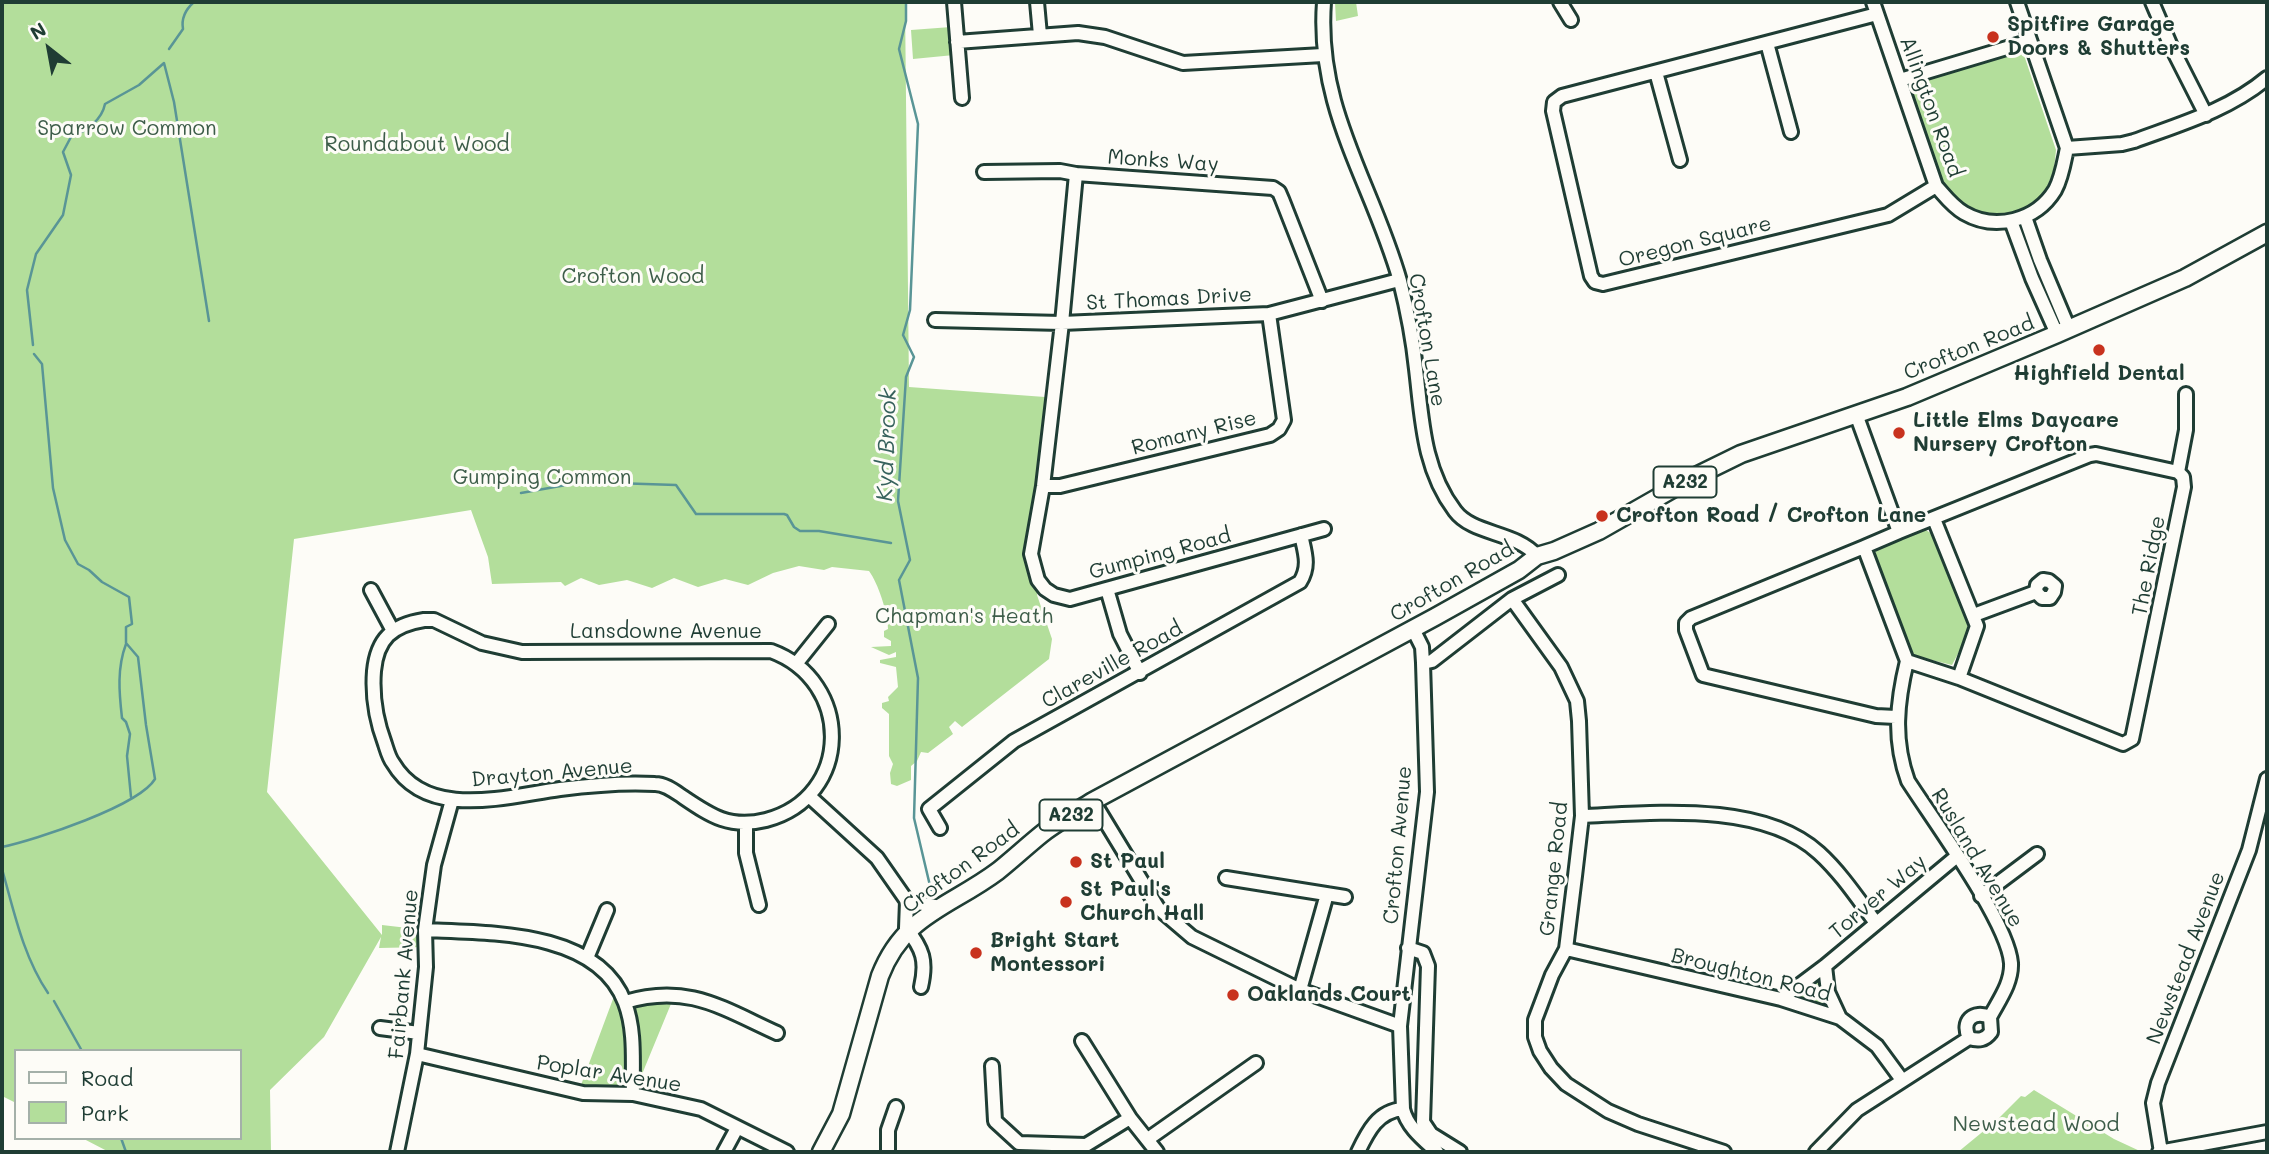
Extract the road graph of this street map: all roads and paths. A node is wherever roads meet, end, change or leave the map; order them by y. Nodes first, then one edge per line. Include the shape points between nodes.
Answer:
1 (954, 2) edge
2 (1037, 2) edge
3 (1324, 2) edge
4 (1560, 2) edge
5 (2017, 2) edge
6 (2156, 4) edge
7 (1875, 8) edge
8 (1571, 20) dead end
9 (1040, 36) junction
10 (2030, 41) junction
11 (957, 42) junction
12 (1767, 43) junction
13 (1323, 55) junction
14 (1656, 72) junction
15 (2267, 78) edge
16 (1900, 80) junction
17 (962, 98) dead end
18 (2206, 115) junction
19 (1791, 132) dead end
20 (2067, 148) junction
21 (1680, 160) dead end
22 (984, 172) dead end
23 (1076, 174) junction
24 (1937, 186) junction
25 (2025, 217) junction
26 (2011, 221) junction
27 (2267, 233) edge
28 (1399, 280) junction
29 (1322, 301) junction
30 (1269, 314) junction
31 (935, 320) dead end
32 (1062, 323) junction
33 (2063, 332) junction
34 (2186, 394) dead end
35 (1856, 414) junction
36 (2178, 472) junction
37 (1043, 486) junction
38 (1934, 519) junction
39 (1324, 529) dead end
40 (1899, 533) junction
41 (1301, 535) junction
42 (1864, 547) junction
43 (1537, 556) junction
44 (1558, 575) dead end
45 (1107, 589) junction
46 (371, 590) dead end
47 (2036, 593) dead end
48 (1512, 599) junction
49 (1974, 615) junction
50 (828, 624) dead end
51 (1413, 629) junction
52 (393, 631) junction
53 (1907, 660) junction
54 (1423, 663) junction
55 (796, 664) junction
56 (1140, 673) junction
57 (1959, 678) junction
58 (1896, 717) junction
59 (2267, 779) edge
60 (809, 796) junction
61 (452, 800) junction
62 (1093, 801) junction
63 (1582, 816) junction
64 (746, 823) junction
65 (940, 828) dead end
66 (2037, 854) dead end
67 (1956, 857) junction
68 (1226, 878) dead end
69 (1327, 894) junction
70 (1981, 896) junction
71 (1345, 897) dead end
72 (907, 901) junction
73 (759, 905) dead end
74 (940, 907) junction
75 (607, 910) dead end
76 (1877, 923) junction
77 (425, 930) junction
78 (908, 931) junction
79 (1408, 948) junction
80 (1566, 949) junction
81 (587, 958) junction
82 (1825, 966) junction
83 (921, 987) dead end
84 (1300, 990) junction
85 (1781, 999) junction
86 (625, 1002) junction
87 (1840, 1018) junction
88 (1400, 1026) junction
89 (380, 1028) dead end
90 (419, 1033) junction
91 (777, 1033) dead end
92 (1082, 1041) dead end
93 (417, 1054) junction
94 (1256, 1063) dead end
95 (992, 1066) dead end
96 (1902, 1080) junction
97 (633, 1094) junction
98 (896, 1107) dead end
99 (1403, 1109) junction
100 (1130, 1118) junction
101 (737, 1128) junction
102 (2267, 1132) edge
103 (1148, 1139) junction
104 (397, 1152) edge
105 (724, 1152) edge
106 (787, 1152) edge
107 (821, 1152) edge
108 (888, 1152) edge
109 (1157, 1152) edge
110 (1358, 1152) edge
111 (1437, 1152) edge
112 (1460, 1152) edge
113 (1724, 1152) edge
114 (1816, 1152) edge
115 (2160, 1152) edge

1 - 11 street
2 - 9 street
3 - 13 street, Crofton Lane
4 - 8 street
5 - 10 street
6 - 18 street
7 - 12 street, Oregon Square
7 - 16 street, Allington Road
9 - 11 street
9 - 13 street via 1091,34 1183,63
10 - 16 street
10 - 20 street
11 - 17 street
12 - 14 street, Oregon Square
12 - 19 street
13 - 28 street, Crofton Lane via 1335,109
14 - 21 street
14 - 24 street, Oregon Square via 1554,102 1595,282 1603,284 1888,215
15 - 18 street via 2249,94
16 - 24 street, Allington Road
18 - 20 street via 2122,144
20 - 25 street via 2054,191
22 - 23 street
23 - 29 street, Monks Way via 1273,188 1279,192
23 - 32 street, Monks Way
24 - 26 street, Allington Road via 1964,213 1984,221
25 - 26 street
25 - 33 street
26 - 33 street via 2032,278
27 - 33 main road, Crofton Road / A232 via 2185,278
28 - 29 street, St Thomas Drive
28 - 43 street, Crofton Lane via 1427,457 1449,501 1463,519 1522,543
29 - 30 street, St Thomas Drive
30 - 32 street, St Thomas Drive
30 - 37 street, Romany Rise via 1284,419 1279,429 1059,486
31 - 32 street, St Thomas Drive
32 - 37 street
33 - 35 main road, Crofton Road / A232
34 - 36 street via 2186,430
35 - 40 street
35 - 43 main road, Crofton Road / A232 via 1741,454 1599,531
36 - 38 street via 2090,455
36 - 57 street, The Ridge via 2184,487 2132,739 2123,744
37 - 45 street, Gumping Road via 1031,554 1038,580 1054,595 1070,599
38 - 40 street
38 - 49 street
39 - 41 street, Gumping Road
40 - 42 street
41 - 45 street, Gumping Road
41 - 56 street, Clareville Road via 1307,561 1300,582
42 - 53 street
42 - 58 street via 1691,618 1686,630 1703,675
43 - 51 main road, Crofton Road / A232
44 - 48 street
45 - 56 street via 1120,634
46 - 52 street
47 - 49 street
48 - 54 street via 1432,661
48 - 63 street, Grange Road via 1561,667 1577,701
49 - 57 street via 1975,637
50 - 55 street
51 - 54 street, Crofton Avenue via 1422,647
51 - 62 main road, Crofton Road / A232
52 - 55 street, Lansdowne Avenue via 407,623 434,620 482,643 522,652 746,649 771,651
52 - 61 street, Drayton Avenue via 376,652 374,708 381,734 392,763 405,778 422,790
53 - 57 street
53 - 58 street, Rusland Avenue
54 - 79 street, Crofton Avenue via 1427,792
55 - 60 street, Lansdowne Avenue via 821,691 833,733 827,768
56 - 65 street, Clareville Road via 1014,741 929,809
58 - 67 street, Rusland Avenue via 1901,763 1908,781
59 - 115 street, Newstead Avenue via 2249,850 2158,1083 2153,1103
60 - 64 street, Drayton Avenue via 786,813
60 - 72 street via 877,858
61 - 64 street, Drayton Avenue via 606,784 658,784 715,818
61 - 77 street, Fairbank Avenue via 434,865
62 - 74 main road, Crofton Road / A232 via 997,872
62 - 84 street via 1158,908 1192,937
63 - 76 street via 1700,814 1787,832 1825,858
63 - 80 street, Grange Road
64 - 73 street via 746,853
66 - 70 street
67 - 70 street, Rusland Avenue
67 - 76 street, Torver Way
68 - 69 street
69 - 71 street
69 - 84 street
70 - 96 street, Rusland Avenue via 2006,942 2011,964 2008,986 1990,1017 1973,1015 1967,1021 1969,1038
72 - 74 street
72 - 78 street
74 - 78 main road, Crofton Road / A232
75 - 81 street
76 - 82 street, Torver Way
77 - 81 street via 533,937
77 - 90 street, Fairbank Avenue
78 - 83 street via 926,966
78 - 107 main road, Crofton Road / A232 via 888,955 841,1114
79 - 88 street, Crofton Avenue
79 - 112 street, Crofton Avenue via 1423,953 1428,966 1423,1122 1432,1134
80 - 85 street, Broughton Road
80 - 113 street, Grange Road via 1535,1020 1535,1037 1550,1068 1608,1111
81 - 86 street via 602,969
82 - 85 street, Torver Way
82 - 87 street, Torver Way via 1828,992
84 - 88 street
85 - 87 street, Broughton Road
86 - 91 street via 667,993 689,996
86 - 97 street
87 - 96 street, Broughton Road via 1877,1046
88 - 99 street, Crofton Avenue
89 - 90 street
90 - 93 street, Fairbank Avenue
92 - 100 street
93 - 97 street, Poplar Avenue via 583,1093
93 - 104 street, Fairbank Avenue
94 - 103 street
95 - 100 street via 995,1121 1019,1143 1086,1144
96 - 114 street, Rusland Avenue via 1857,1110
97 - 101 street, Poplar Avenue via 701,1110
98 - 108 street via 888,1130
99 - 110 street via 1381,1115
99 - 111 street via 1413,1129
100 - 103 street
101 - 105 street
101 - 106 street, Poplar Avenue
102 - 115 street
103 - 109 street

